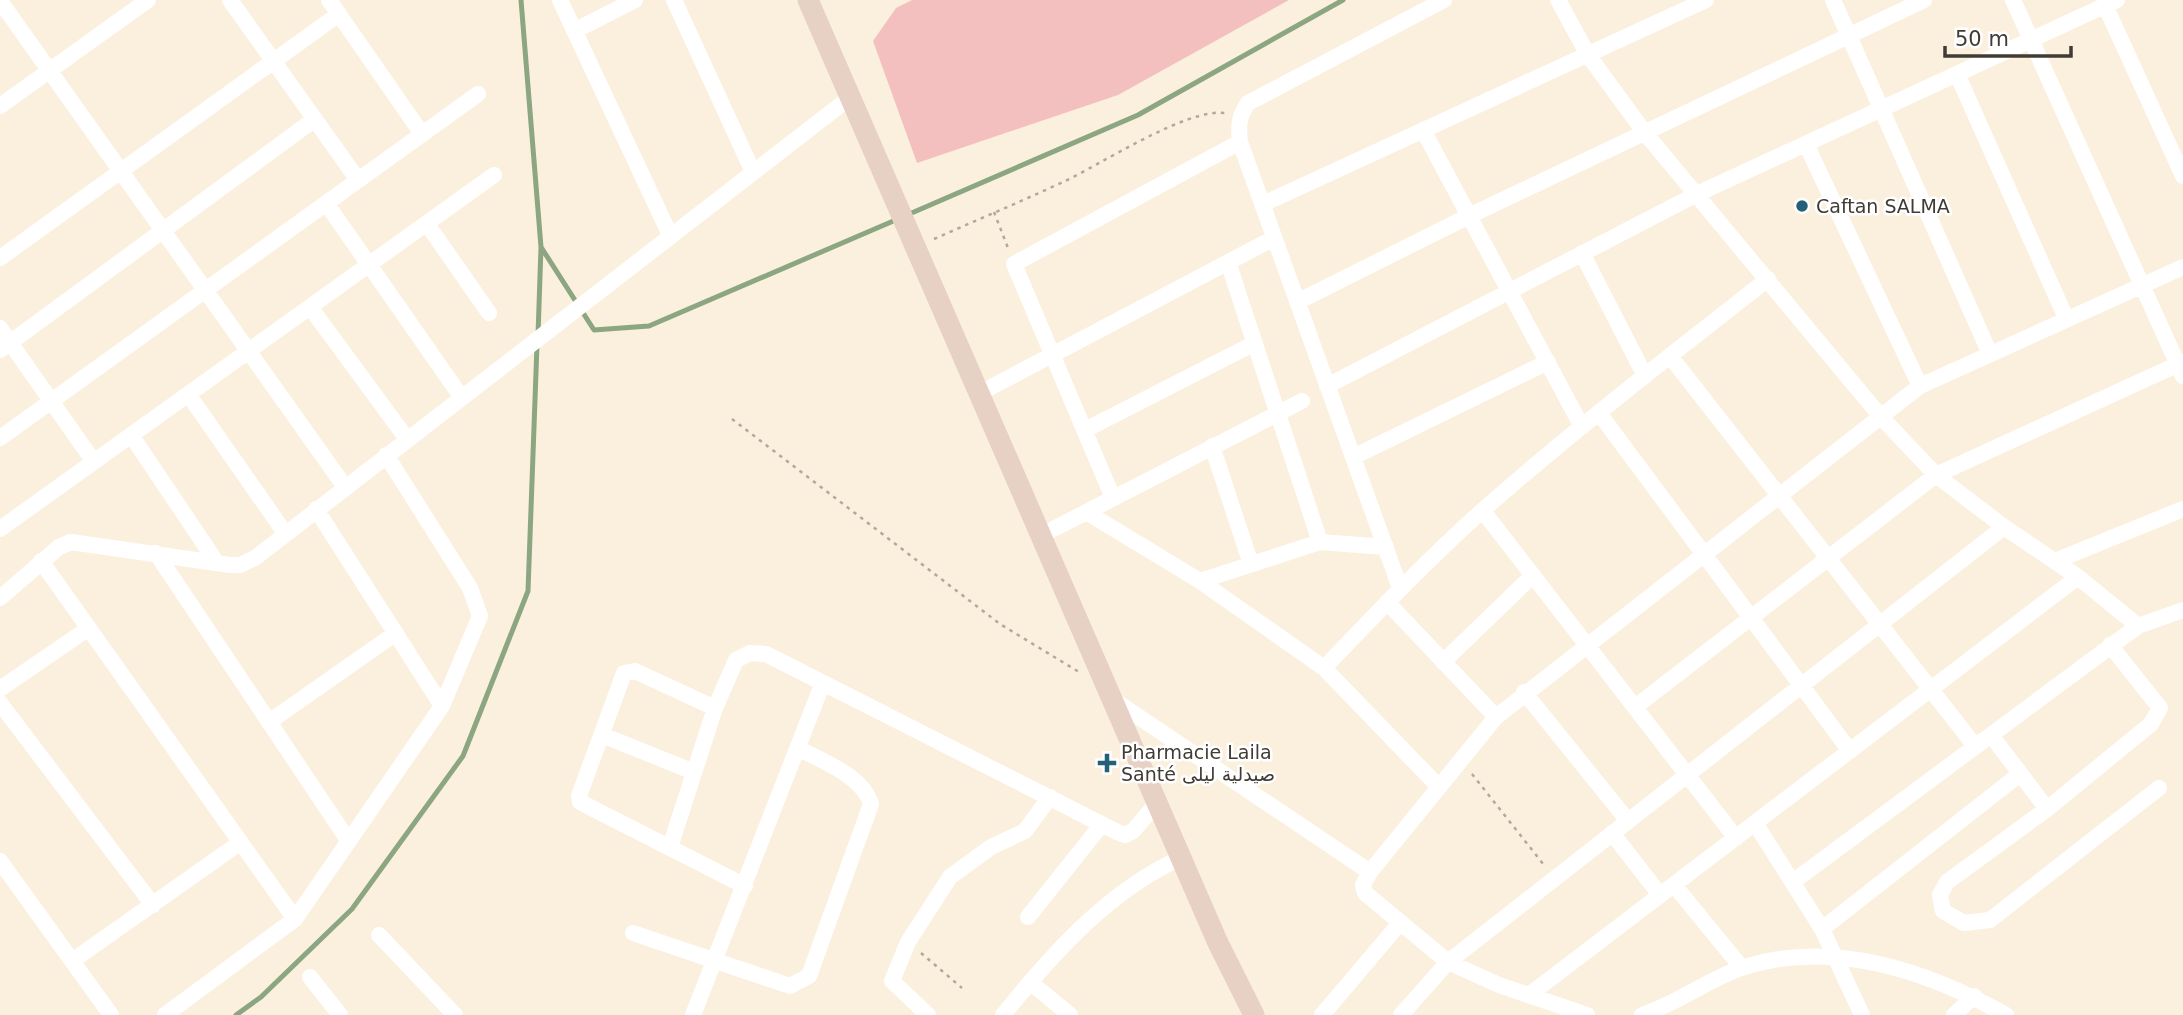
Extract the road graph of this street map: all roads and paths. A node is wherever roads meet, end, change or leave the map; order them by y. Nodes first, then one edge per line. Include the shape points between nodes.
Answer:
1 (148, 0) edge
2 (230, 0) edge
3 (329, 0) edge
4 (560, 0) edge
5 (635, 0) edge
6 (674, 0) edge
7 (808, 0) edge
8 (1444, 0) edge
9 (1558, 0) edge
10 (1706, 0) edge
11 (1833, 0) edge
12 (1924, 0) edge
13 (2013, 0) edge
14 (0, 1) edge
15 (2111, 3) edge
16 (339, 14) junction
17 (574, 31) junction
18 (1847, 37) junction
19 (2031, 40) junction
20 (1588, 55) junction
21 (273, 61) junction
22 (50, 71) junction
23 (1957, 74) junction
24 (478, 94) dead end
25 (852, 96) junction
26 (0, 106) edge
27 (1880, 109) junction
28 (1240, 115) junction
29 (315, 120) junction
30 (1423, 130) junction
31 (1645, 133) junction
32 (422, 134) junction
33 (1240, 142) junction
34 (1806, 144) junction
35 (121, 171) junction
36 (753, 172) junction
37 (494, 175) dead end
38 (2183, 176) edge
39 (358, 180) junction
40 (1697, 194) junction
41 (326, 203) junction
42 (1263, 204) junction
43 (994, 212) junction
44 (1469, 216) junction
45 (427, 224) junction
46 (163, 230) junction
47 (670, 235) junction
48 (1274, 238) junction
49 (911, 239) junction
50 (1582, 253) junction
51 (0, 258) edge
52 (1228, 262) junction
53 (1014, 264) junction
54 (369, 265) junction
55 (2183, 267) edge
56 (1768, 279) junction
57 (2142, 284) junction
58 (205, 290) junction
59 (1509, 291) junction
60 (1297, 302) junction
61 (310, 307) junction
62 (489, 313) dead end
63 (2066, 318) junction
64 (0, 328) edge
65 (1255, 343) junction
66 (5, 346) edge
67 (249, 351) junction
68 (1990, 354) junction
69 (1053, 355) junction
70 (1670, 356) junction
71 (1548, 362) junction
72 (2181, 368) edge
73 (1645, 376) junction
74 (1327, 386) junction
75 (1920, 386) junction
76 (188, 394) junction
77 (978, 394) junction
78 (462, 398) junction
79 (53, 400) junction
80 (1302, 401) dead end
81 (1277, 412) junction
82 (1599, 413) junction
83 (1881, 417) junction
84 (732, 419) dead end
85 (1582, 427) junction
86 (1085, 430) junction
87 (131, 435) junction
88 (0, 438) edge
89 (407, 439) junction
90 (1212, 446) junction
91 (386, 455) junction
92 (1353, 457) junction
93 (94, 462) junction
94 (1937, 475) junction
95 (345, 487) junction
96 (1779, 495) junction
97 (1113, 498) junction
98 (316, 509) junction
99 (2183, 509) edge
100 (1483, 511) junction
101 (1086, 512) junction
102 (2004, 527) junction
103 (0, 529) edge
104 (285, 533) junction
105 (1040, 536) junction
106 (1320, 542) junction
107 (1386, 547) junction
108 (156, 553) junction
109 (1703, 553) junction
110 (1828, 559) junction
111 (41, 561) junction
112 (2055, 561) junction
113 (217, 563) junction
114 (1251, 564) junction
115 (1533, 575) junction
116 (2078, 577) junction
117 (1200, 580) junction
118 (1400, 588) junction
119 (0, 598) edge
120 (1387, 602) junction
121 (2183, 610) edge
122 (1751, 618) junction
123 (1880, 624) junction
124 (2138, 626) junction
125 (89, 628) junction
126 (396, 633) junction
127 (1586, 644) junction
128 (2110, 645) junction
129 (1443, 662) junction
130 (1324, 668) junction
131 (822, 685) junction
132 (1801, 685) junction
133 (0, 689) edge
134 (1931, 690) junction
135 (1524, 692) junction
136 (1110, 693) junction
137 (0, 703) edge
138 (442, 706) junction
139 (715, 708) junction
140 (1635, 708) junction
141 (1496, 717) junction
142 (269, 722) junction
143 (601, 735) junction
144 (1991, 735) junction
145 (1975, 746) junction
146 (798, 748) junction
147 (1850, 751) junction
148 (1461, 760) junction
149 (694, 772) junction
150 (2020, 774) junction
151 (1687, 775) junction
152 (1439, 787) junction
153 (2159, 788) dead end
154 (1050, 797) junction
155 (1157, 803) junction
156 (2047, 809) junction
157 (1628, 821) junction
158 (1102, 824) junction
159 (1755, 824) junction
160 (1612, 833) junction
161 (1736, 838) junction
162 (348, 840) junction
163 (241, 842) junction
164 (670, 847) junction
165 (1183, 857) junction
166 (0, 861) edge
167 (1370, 872) junction
168 (1554, 879) junction
169 (1794, 881) junction
170 (1674, 884) junction
171 (745, 886) junction
172 (1660, 895) junction
173 (153, 905) junction
174 (1028, 917) dead end
175 (295, 919) junction
176 (1400, 923) junction
177 (1822, 929) junction
178 (633, 933) dead end
179 (379, 935) dead end
180 (908, 942) junction
181 (1834, 957) junction
182 (72, 961) junction
183 (714, 962) junction
184 (1448, 962) junction
185 (1742, 968) junction
186 (310, 977) dead end
187 (1030, 982) junction
188 (962, 988) dead end
189 (1529, 995) junction
190 (1974, 996) junction
191 (111, 1015) edge
192 (165, 1015) edge
193 (340, 1015) edge
194 (455, 1015) edge
195 (693, 1015) edge
196 (928, 1015) edge
197 (1003, 1015) edge
198 (1070, 1015) edge
199 (1254, 1015) edge
200 (1322, 1015) edge
201 (1401, 1015) edge
202 (1587, 1015) edge
203 (1645, 1015) edge
204 (1862, 1015) edge
205 (1954, 1015) edge
206 (2006, 1015) edge

1 - 22 street
2 - 21 street
3 - 16 street
4 - 17 street
5 - 17 street
6 - 36 street
7 - 25 street
8 - 28 street via 1248,103
9 - 20 street
10 - 20 street
11 - 18 street
12 - 18 street
13 - 19 street
14 - 22 street
15 - 19 street
15 - 38 street
16 - 21 street
16 - 32 street
17 - 47 street
18 - 27 street
18 - 31 street
19 - 23 street
19 - 57 street
20 - 30 street
20 - 31 street
21 - 29 street
21 - 35 street
22 - 26 street
22 - 35 street
23 - 27 street
23 - 63 street
24 - 32 street
25 - 36 street
25 - 49 street
27 - 34 street
27 - 68 street
28 - 33 street
28 - 43 path via 1215,112 1183,121
29 - 39 street
29 - 46 street
30 - 42 street
30 - 44 street
31 - 40 street
31 - 44 street
32 - 39 street
33 - 42 street
33 - 53 street
34 - 40 street
34 - 75 street
35 - 46 street
35 - 51 street
36 - 47 street
37 - 45 street
39 - 41 street
40 - 50 street
40 - 56 street
41 - 54 street
41 - 58 street
42 - 48 street
43 - 49 path
43 - 53 path
44 - 59 street
44 - 60 street
45 - 54 street
45 - 62 street
46 - 58 street
46 - 66 street
47 - 78 street
48 - 52 street
48 - 60 street
49 - 77 street
50 - 59 street
50 - 73 street
52 - 65 street
52 - 69 street
53 - 69 street
54 - 61 street
54 - 78 street
55 - 57 street
56 - 70 street
56 - 83 street
57 - 63 street
57 - 72 street
58 - 67 street
58 - 79 street
59 - 71 street
59 - 74 street
60 - 74 street
61 - 67 street
61 - 89 street
63 - 68 street
64 - 66 street
65 - 81 street
65 - 86 street
66 - 79 street
67 - 76 street
67 - 95 street
68 - 75 street
69 - 77 street
69 - 86 street
70 - 73 street
70 - 96 street
71 - 85 street
71 - 92 street
72 - 94 street
73 - 82 street
74 - 92 street
75 - 83 street
76 - 87 street
76 - 104 street
77 - 105 street
78 - 89 street
79 - 88 street
79 - 93 street
80 - 81 street
81 - 90 street
81 - 106 street
82 - 85 street
82 - 109 street
83 - 94 street
83 - 96 street
84 - 136 path via 1000,624
85 - 100 street
86 - 97 street
87 - 93 street
87 - 113 street
89 - 91 street
90 - 97 street
90 - 114 street
91 - 95 street
91 - 138 street via 478,603 480,616
92 - 107 street
93 - 103 street
94 - 102 street
94 - 110 street
95 - 98 street
96 - 109 street
96 - 110 street
97 - 101 street
98 - 104 street
98 - 126 street
99 - 112 street
100 - 115 street
100 - 118 street
101 - 105 street
101 - 117 street
102 - 112 street
102 - 123 street
104 - 113 street via 240,565
105 - 136 street
106 - 107 street
106 - 114 street
107 - 118 street
108 - 111 street via 71,542
108 - 113 street
108 - 142 street
109 - 122 street
109 - 127 street
110 - 122 street
110 - 123 street
111 - 119 street
111 - 125 street
112 - 116 street
114 - 117 street
115 - 127 street
115 - 129 street
116 - 124 street
116 - 134 street
117 - 130 street
118 - 120 street
120 - 129 street
120 - 130 street
121 - 124 street
122 - 132 street
122 - 140 street
123 - 132 street
123 - 134 street
124 - 128 street
125 - 133 street
125 - 163 street
126 - 138 street
126 - 142 street
127 - 135 street
127 - 140 street
128 - 144 street
128 - 156 street via 2160,708 2158,714
129 - 141 street
130 - 152 street
131 - 139 street via 766,654 750,653 736,660
131 - 146 street
131 - 154 street
132 - 147 street
132 - 151 street
134 - 145 street
134 - 147 street
135 - 141 street
135 - 157 street
136 - 155 street
136 - 167 street
137 - 173 street
138 - 162 street
139 - 143 street via 629,671 620,678
139 - 149 street
140 - 151 street
141 - 148 street
142 - 162 street
143 - 149 street
143 - 164 street via 580,802
144 - 145 street
144 - 150 street
145 - 169 street
146 - 171 street
146 - 183 street via 856,781 871,804 809,976 790,986
147 - 159 street
148 - 152 street
148 - 168 path
149 - 164 street
150 - 156 street
150 - 177 street
151 - 157 street
151 - 161 street
152 - 167 street
153 - 156 street via 1990,920 1964,923 1943,911 1940,895 1947,882
154 - 158 street
154 - 180 street via 1019,836 991,846 950,877
155 - 158 street via 1125,835
155 - 165 street
157 - 160 street
158 - 174 street
159 - 161 street
159 - 169 street
160 - 168 street
160 - 172 street
161 - 170 street
162 - 175 street
163 - 173 street
163 - 175 street
164 - 171 street
165 - 187 street via 1156,868 1133,886 1052,955
165 - 199 street
166 - 182 street
167 - 176 street via 1363,885 1366,892
168 - 184 street
169 - 177 street
170 - 172 street
170 - 185 street
171 - 183 street
172 - 189 street
173 - 182 street
175 - 192 street
176 - 184 street
176 - 200 street
177 - 181 street
178 - 183 street
179 - 194 street
180 - 188 path
180 - 196 street via 892,981
181 - 185 street via 1783,957
181 - 190 street via 1931,977
181 - 204 street
182 - 191 street
183 - 195 street
184 - 189 street
184 - 201 street
185 - 203 street
186 - 193 street
187 - 197 street
187 - 198 street
189 - 202 street
190 - 205 street
190 - 206 street

